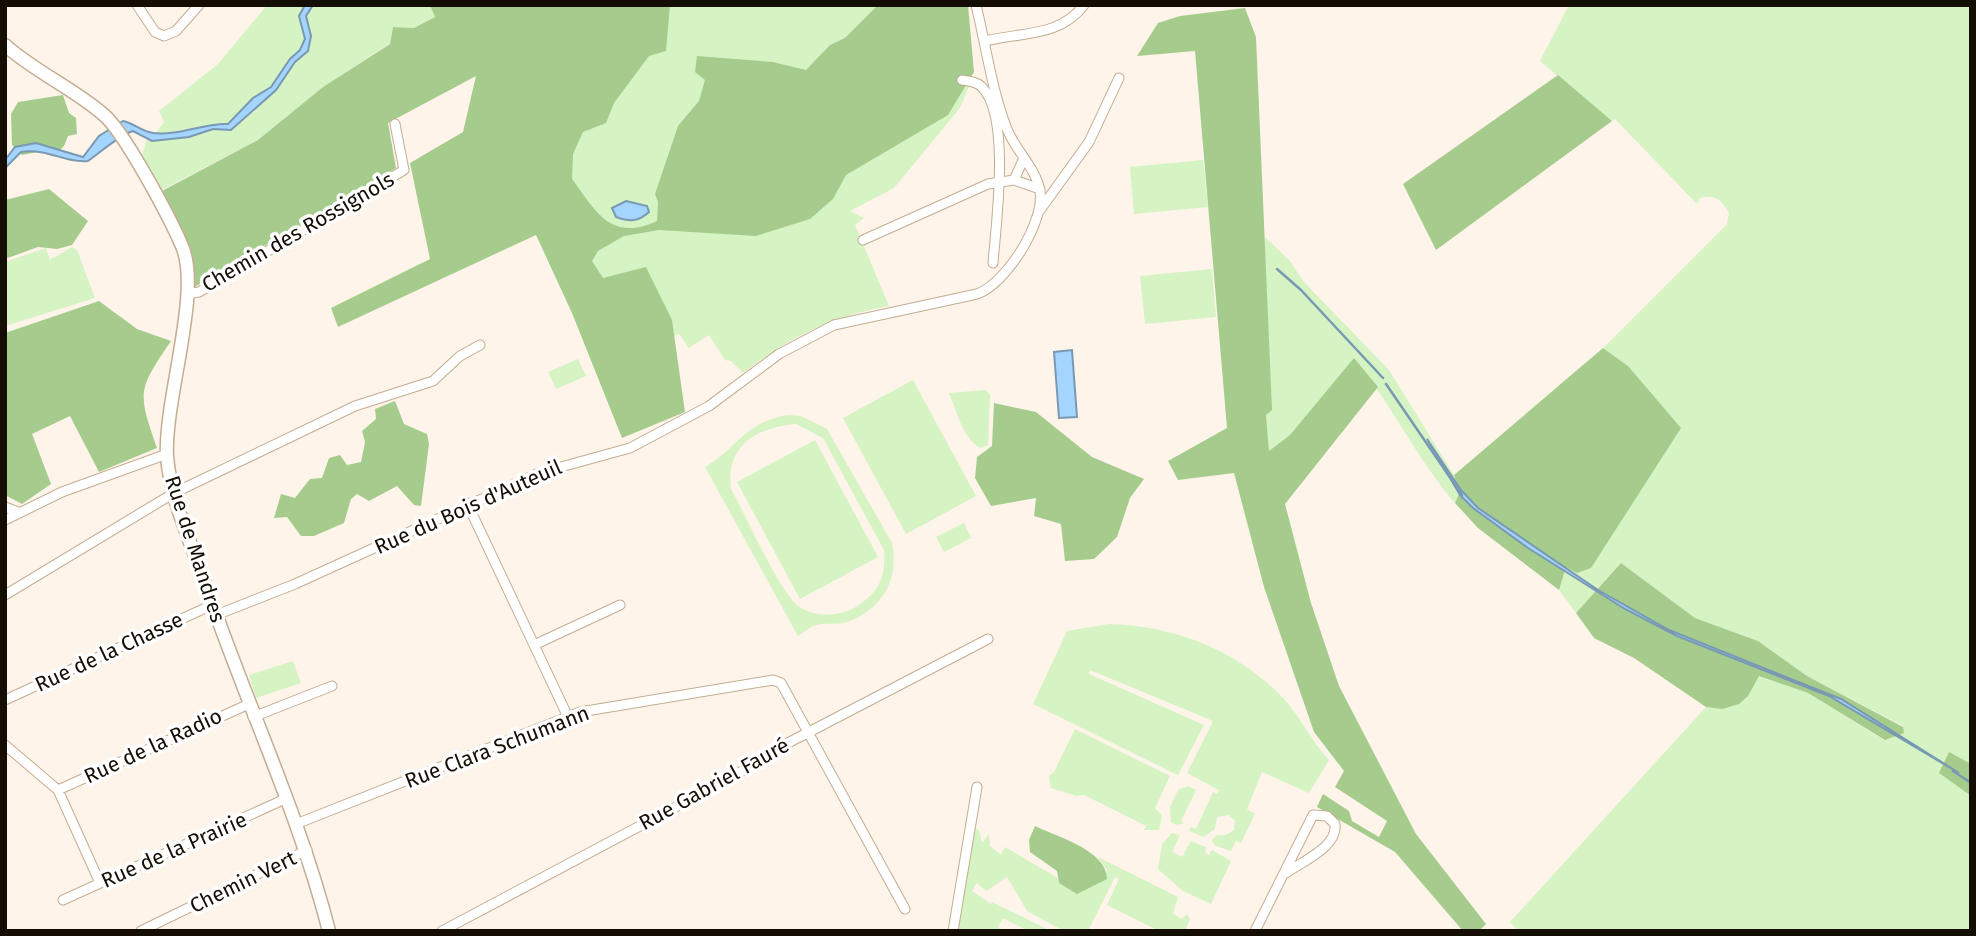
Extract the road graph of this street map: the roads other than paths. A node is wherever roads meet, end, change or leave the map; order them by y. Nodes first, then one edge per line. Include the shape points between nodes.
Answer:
1 (137, 5) edge
2 (199, 5) edge
3 (976, 5) edge
4 (1084, 5) edge
5 (5, 35) edge
6 (985, 41) junction
7 (5, 45) edge
8 (48, 76) junction
9 (1119, 78) dead end
10 (962, 80) dead end
11 (395, 124) dead end
12 (1024, 158) junction
13 (1014, 180) junction
14 (999, 181) junction
15 (1040, 189) junction
16 (1040, 210) junction
17 (863, 240) dead end
18 (993, 263) dead end
19 (187, 293) junction
20 (480, 345) dead end
21 (167, 454) junction
22 (174, 493) junction
23 (467, 503) junction
24 (5, 507) edge
25 (18, 512) junction
26 (5, 520) edge
27 (5, 595) edge
28 (620, 605) dead end
29 (214, 610) junction
30 (988, 639) dead end
31 (534, 645) junction
32 (332, 685) dead end
33 (5, 700) edge
34 (248, 704) junction
35 (253, 717) junction
36 (568, 717) junction
37 (809, 732) junction
38 (5, 745) edge
39 (976, 788) dead end
40 (58, 790) junction
41 (285, 799) junction
42 (296, 824) junction
43 (307, 850) junction
44 (1286, 873) junction
45 (100, 883) junction
46 (63, 900) dead end
47 (905, 909) dead end
48 (141, 931) edge
49 (329, 931) edge
50 (443, 931) edge
51 (953, 931) edge
52 (1255, 931) edge

1 - 2 street via 164,36 176,31
3 - 6 street
4 - 6 street via 1072,21 1056,29
5 - 8 street, Rue de Mandres
6 - 12 street via 1007,130
7 - 8 street, Rue de Mandres
8 - 19 street, Rue de Mandres via 104,115 131,152 186,254
9 - 16 street via 1089,142
10 - 14 street via 980,84 989,97 1000,153
11 - 19 street, Chemin des Rossignols via 404,170 199,292
12 - 13 street
12 - 15 street
13 - 14 street
13 - 15 street
14 - 17 street
14 - 18 street
15 - 16 street
16 - 23 street, Rue du Bois d'Auteuil via 1028,239 986,291 834,325 779,354 709,406 630,448 567,463
19 - 21 street, Rue de Mandres
20 - 22 street via 433,381 355,406
21 - 22 street, Rue de Mandres
21 - 25 street
22 - 27 street
22 - 29 street, Rue de Mandres
23 - 29 street, Rue du Bois d'Auteuil via 295,584
23 - 31 street
24 - 25 street
25 - 26 street
28 - 31 street
29 - 33 street, Rue de la Chasse
29 - 34 street, Rue de Mandres
30 - 37 street, Rue Gabriel Fauré
31 - 36 street
32 - 35 street
34 - 35 street, Rue de Mandres
34 - 40 street, Rue de la Radio
35 - 41 street, Rue de Mandres
36 - 37 street, Rue Clara Schumann via 765,679 781,684
36 - 42 street, Rue Clara Schumann
37 - 47 street, Rue Clara Schumann
37 - 50 street, Rue Gabriel Fauré
38 - 40 street
39 - 51 street
40 - 45 street
41 - 42 street, Rue de Mandres
41 - 45 street, Rue de la Prairie
42 - 43 street, Rue de Mandres
43 - 48 street, Chemin Vert
43 - 49 street, Rue de Mandres
44 - 44 street via 1313,815 1327,816 1335,824 1331,842
44 - 52 street
45 - 46 street, Rue de la Prairie

